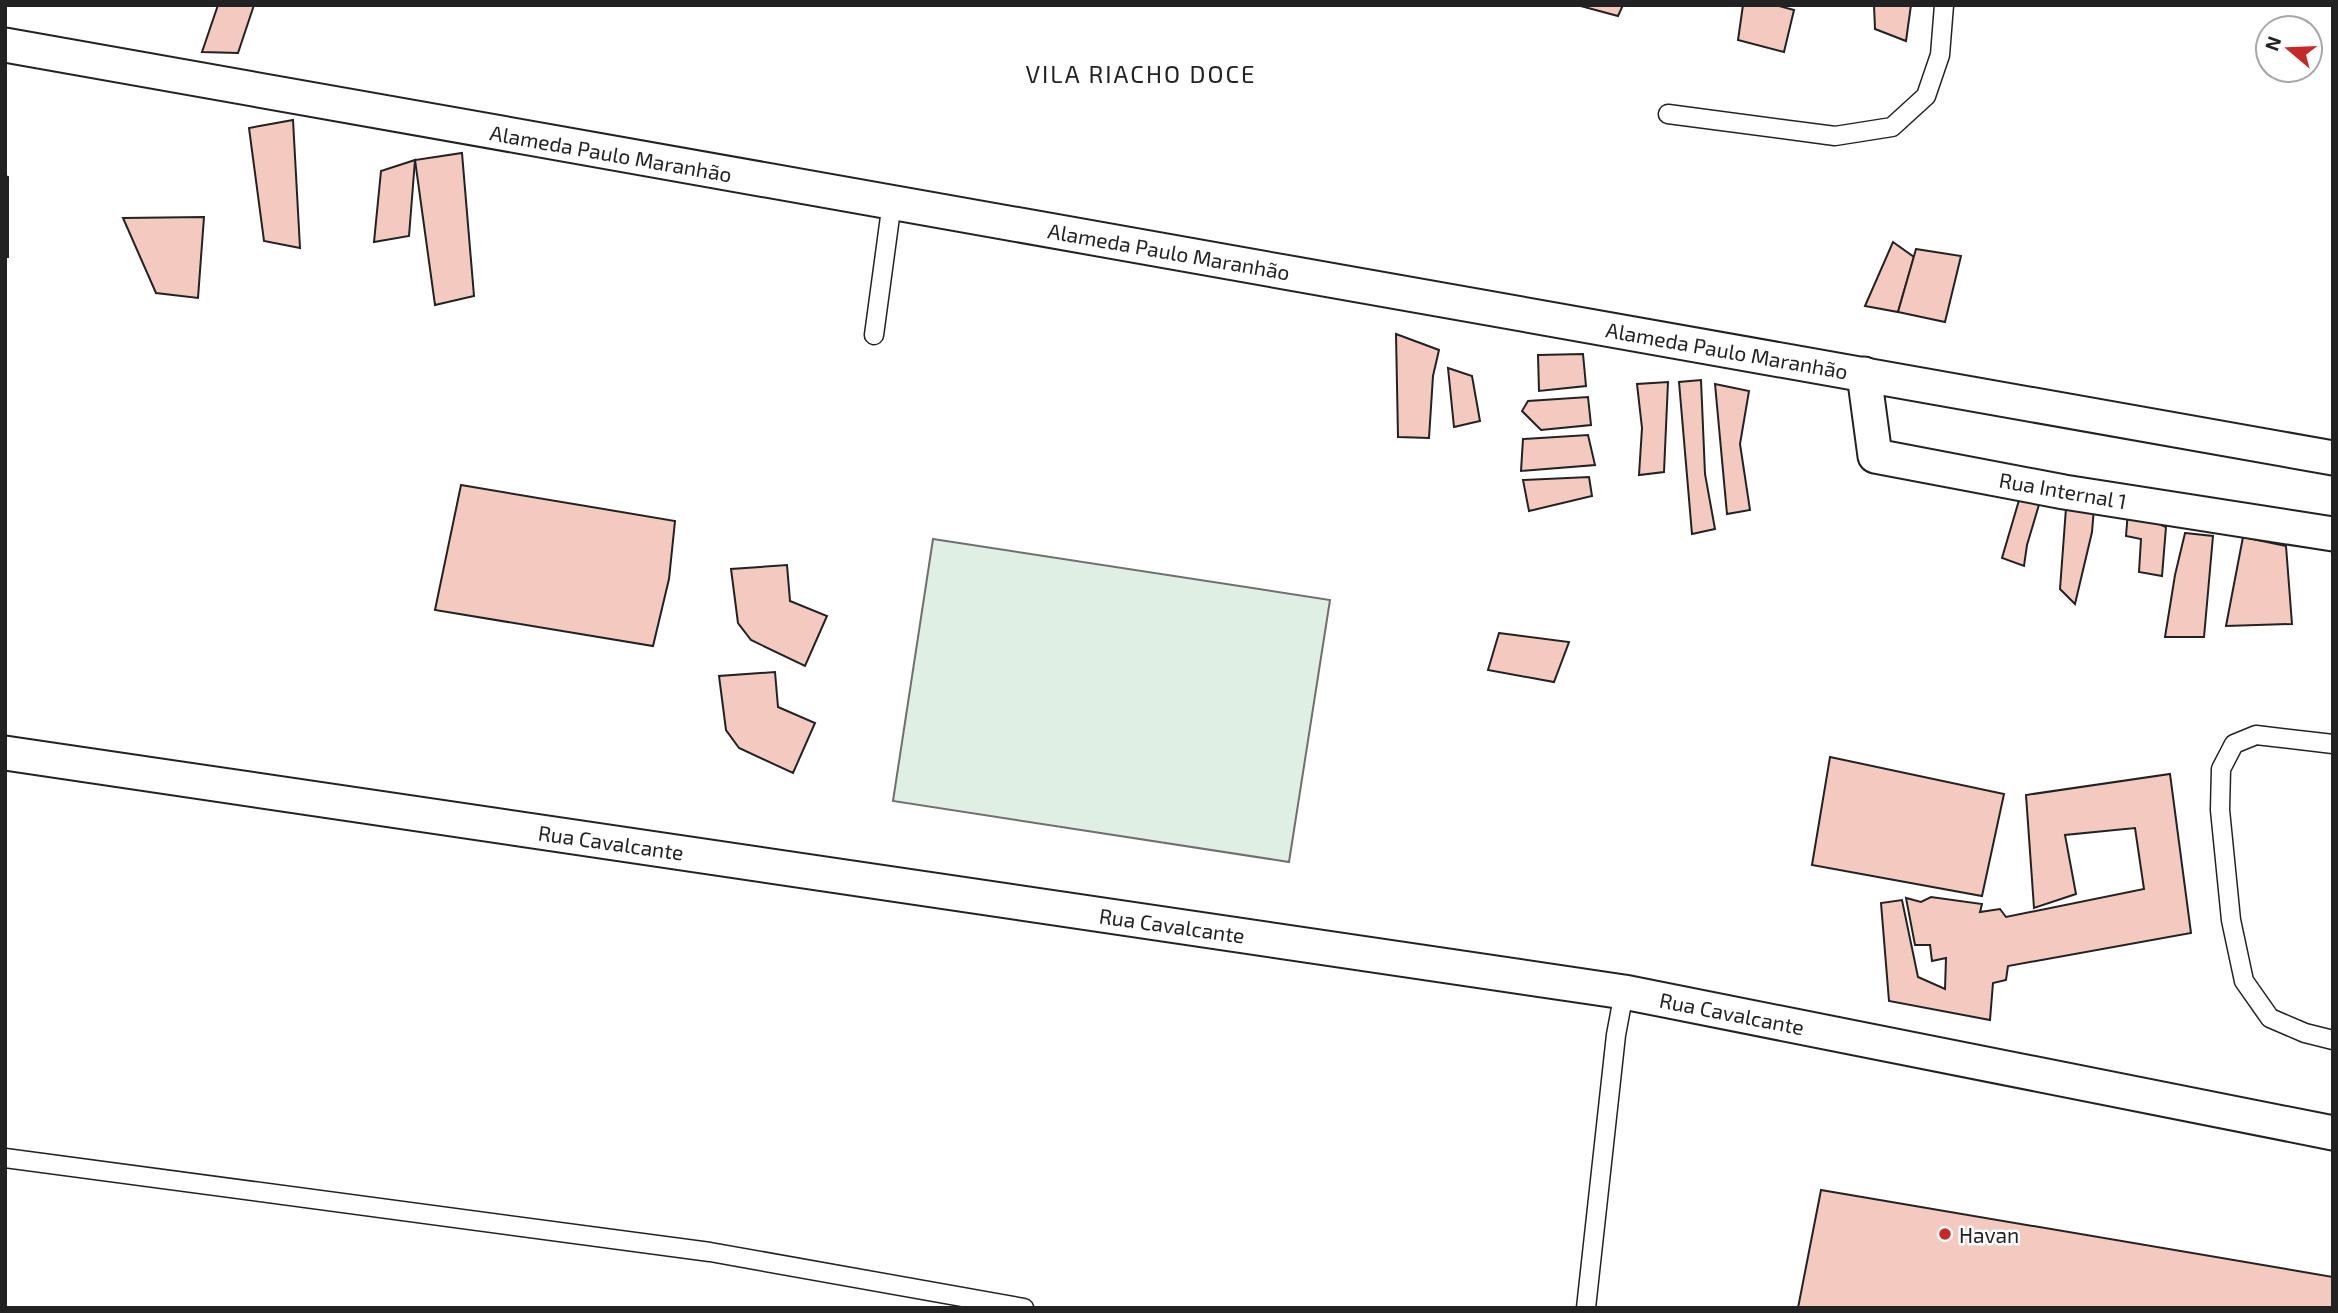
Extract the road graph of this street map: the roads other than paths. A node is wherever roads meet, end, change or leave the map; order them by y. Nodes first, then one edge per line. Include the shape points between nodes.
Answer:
1 (1944, 5) edge
2 (5, 45) edge
3 (1668, 114) dead end
4 (892, 202) junction
5 (874, 335) dead end
6 (1864, 374) junction
7 (2333, 458) edge
8 (2333, 534) edge
9 (2333, 744) edge
10 (5, 753) edge
11 (1624, 992) junction
12 (2333, 1040) edge
13 (2333, 1133) edge
14 (5, 1157) edge
15 (1024, 1308) edge
16 (1586, 1308) edge

1 - 3 lane via 1940,55 1926,96 1892,127 1835,136
2 - 4 street, Alameda Paulo Maranhão
4 - 5 lane
4 - 6 street, Alameda Paulo Maranhão
6 - 7 street, Alameda Paulo Maranhão
6 - 8 street, Rua Internal 1 via 1875,456 2064,492
9 - 12 lane via 2256,735 2234,744 2221,769 2220,810 2231,920 2244,981 2270,1018
10 - 11 street, Rua Cavalcante
11 - 13 street, Rua Cavalcante
11 - 16 lane
14 - 15 lane via 710,1252

